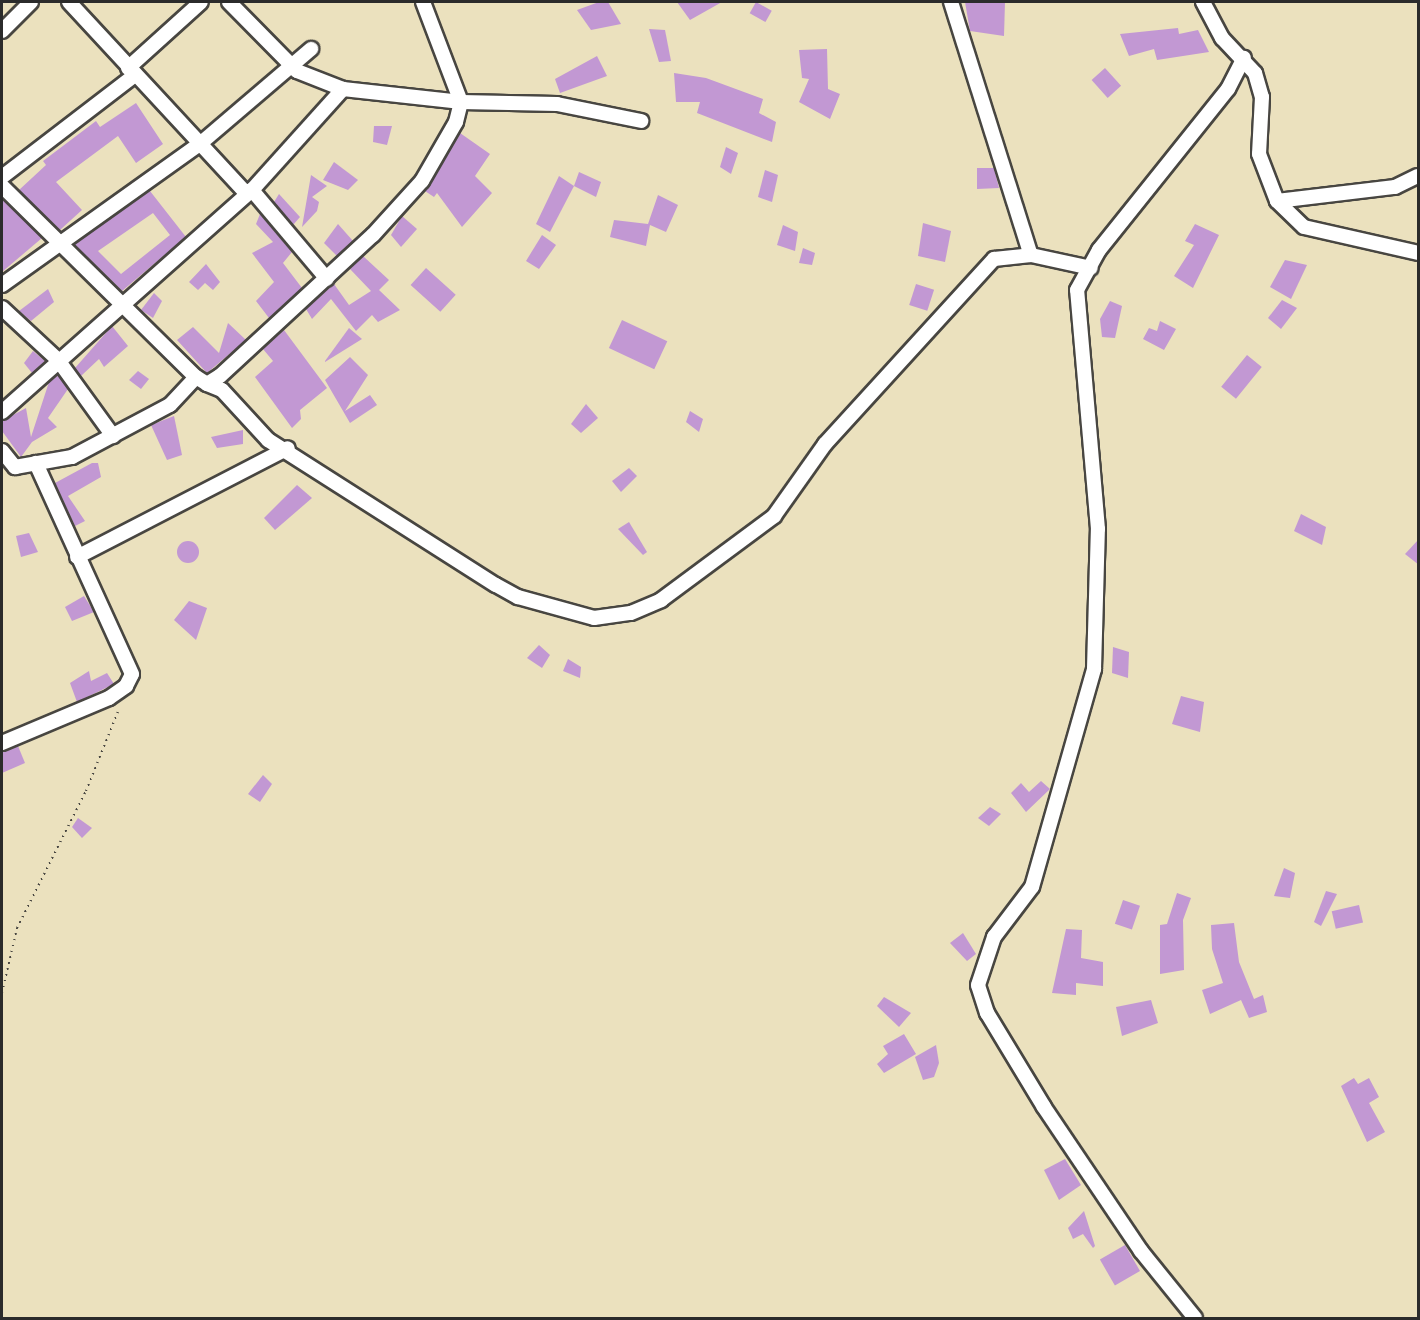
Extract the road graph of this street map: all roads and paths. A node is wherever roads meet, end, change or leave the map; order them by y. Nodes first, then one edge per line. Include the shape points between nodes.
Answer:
1 (31, 2) edge
2 (69, 2) edge
3 (201, 2) edge
4 (229, 2) edge
5 (423, 2) edge
6 (951, 2) edge
7 (1203, 2) edge
8 (2, 31) edge
9 (311, 49) dead end
10 (1244, 58) junction
11 (291, 66) junction
12 (132, 71) junction
13 (343, 88) junction
14 (461, 102) junction
15 (640, 121) dead end
16 (201, 143) junction
17 (1419, 176) edge
18 (2, 177) edge
19 (2, 186) edge
20 (252, 190) junction
21 (1277, 201) junction
22 (56, 243) junction
23 (1419, 253) edge
24 (1031, 255) junction
25 (1091, 268) junction
26 (327, 279) junction
27 (2, 285) edge
28 (118, 305) junction
29 (2, 308) edge
30 (58, 360) junction
31 (202, 380) junction
32 (2, 412) edge
33 (113, 436) junction
34 (288, 448) junction
35 (2, 451) edge
36 (36, 463) junction
37 (77, 557) junction
38 (126, 686) junction
39 (2, 743) edge
40 (2, 993) edge
41 (1195, 1318) edge

1 - 8 street
2 - 12 street
3 - 12 street
4 - 11 street
5 - 14 street
6 - 24 street
7 - 10 street via 1222,38
9 - 11 street
10 - 21 street via 1263,98 1259,154
10 - 25 street via 1228,89 1098,250
11 - 13 street
11 - 16 street
12 - 16 street
12 - 18 street
13 - 14 street
13 - 20 street
14 - 15 street via 557,104
14 - 26 street via 456,122 422,181
16 - 20 street via 245,192
16 - 22 street
17 - 21 street via 1395,186
19 - 22 street
20 - 26 street
20 - 28 street
21 - 23 street via 1304,227
22 - 27 street
22 - 28 street
24 - 25 street
24 - 34 street via 1007,254 976,273 825,444 774,516 661,600 631,613 594,618 518,597
25 - 41 street via 1077,290 1098,529 1094,669 1032,886 994,937 978,985 987,1013 1044,1107 1141,1251
26 - 31 street
28 - 30 street
28 - 31 street
29 - 30 street
30 - 32 street
30 - 33 street
31 - 33 street via 170,405
31 - 34 street via 222,390 268,440
33 - 36 street via 72,457
34 - 37 street
35 - 36 street via 15,467
36 - 37 street
37 - 38 street via 132,674
38 - 39 street
38 - 40 path via 86,791 17,928

